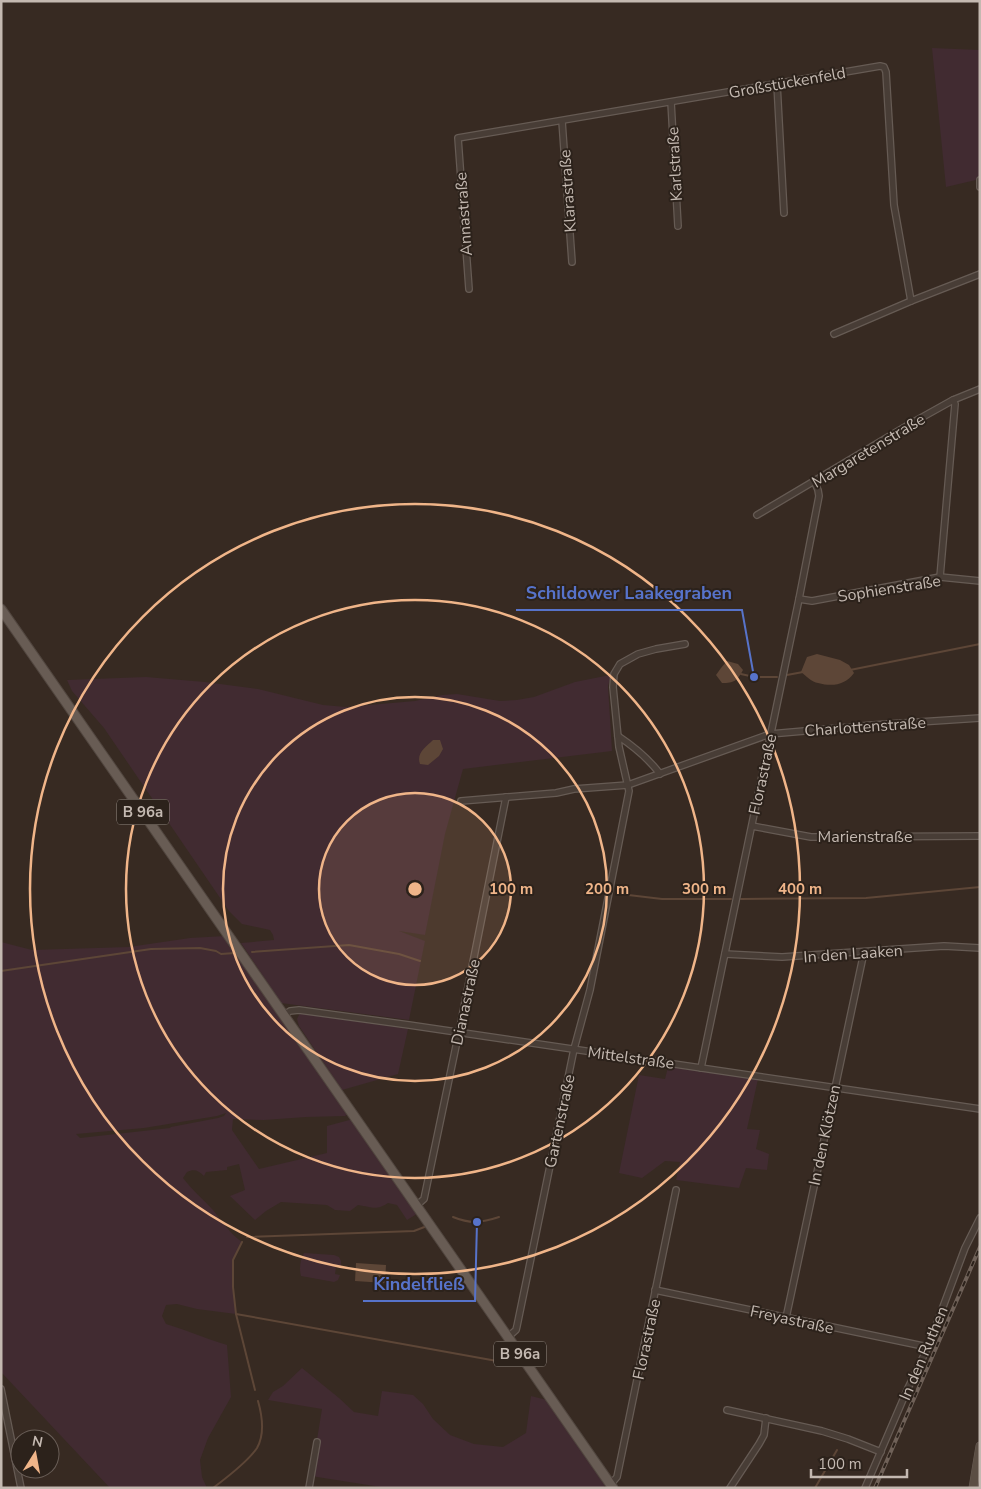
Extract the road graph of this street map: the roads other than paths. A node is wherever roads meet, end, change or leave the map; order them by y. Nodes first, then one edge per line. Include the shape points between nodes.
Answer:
1 (777, 84) junction
2 (671, 102) junction
3 (562, 120) junction
4 (458, 138) joint
5 (980, 180) edge
6 (980, 187) edge
7 (784, 213) dead end
8 (678, 226) dead end
9 (572, 262) dead end
10 (980, 274) edge
11 (469, 289) dead end
12 (911, 301) junction
13 (834, 334) dead end
14 (980, 389) edge
15 (953, 400) junction
16 (814, 481) junction
17 (758, 515) dead end
18 (940, 577) junction
19 (980, 581) edge
20 (799, 599) junction
21 (1, 609) edge
22 (685, 644) dead end
23 (980, 718) edge
24 (770, 734) junction
25 (618, 736) junction
26 (660, 774) junction
27 (628, 785) junction
28 (506, 797) junction
29 (461, 800) dead end
30 (752, 826) junction
31 (980, 836) edge
32 (980, 948) edge
33 (864, 952) junction
34 (725, 954) junction
35 (284, 1015) junction
36 (459, 1032) junction
37 (574, 1049) junction
38 (701, 1068) junction
39 (834, 1088) junction
40 (980, 1108) edge
41 (676, 1190) dead end
42 (417, 1205) junction
43 (980, 1218) edge
44 (655, 1290) junction
45 (786, 1318) junction
46 (508, 1337) junction
47 (928, 1347) junction
48 (1, 1389) edge
49 (727, 1410) dead end
50 (766, 1418) junction
51 (317, 1442) dead end
52 (980, 1446) edge
53 (880, 1452) junction
54 (612, 1486) edge
55 (21, 1488) edge
56 (309, 1488) edge
57 (730, 1488) edge
58 (865, 1488) edge
59 (972, 1488) edge

1 - 2 street, Großstückenfeld
1 - 7 street
1 - 12 street, Großstückenfeld via 880,66 885,69 894,205
2 - 3 street, Großstückenfeld
2 - 8 street, Karlstraße
3 - 4 street, Großstückenfeld
3 - 9 street, Klarastraße
4 - 11 street, Annastraße
5 - 6 street
10 - 12 street
12 - 13 street
14 - 15 street, Margaretenstraße
15 - 16 street, Margaretenstraße
15 - 18 street
16 - 17 street, Margaretenstraße
16 - 20 street, Florastraße via 819,496
18 - 19 street, Sophienstraße
18 - 20 street, Sophienstraße via 812,601
20 - 24 street, Florastraße
21 - 35 main road, B 96a
22 - 25 street, Gartenstraße via 638,654 616,669 613,688
23 - 24 street, Charlottenstraße
24 - 26 street, Charlottenstraße
24 - 30 street, Florastraße
25 - 26 street via 654,765
25 - 27 street, Gartenstraße
26 - 27 street, Charlottenstraße
27 - 28 street, Charlottenstraße
27 - 37 street, Gartenstraße via 590,990
28 - 29 street, Charlottenstraße
28 - 36 street, Dianastraße
30 - 31 street, Marienstraße via 811,837
30 - 34 street, Florastraße
32 - 33 street, In den Laaken via 944,946
33 - 34 street, In den Laaken via 782,957
33 - 39 street, In den Klötzen
34 - 38 street, Florastraße
35 - 36 street, Mittelstraße via 299,1010
35 - 42 main road, B 96a
36 - 37 street, Mittelstraße
36 - 42 street, Dianastraße via 424,1199
37 - 38 street, Mittelstraße
37 - 46 street, Gartenstraße via 517,1326
38 - 39 street, Mittelstraße
39 - 40 street, Mittelstraße
39 - 45 street, In den Klötzen
41 - 44 street, Florastraße
42 - 46 main road, B 96a
43 - 47 street, In den Ruthen via 965,1248
44 - 45 street, Freyastraße
44 - 54 street, Florastraße via 617,1477
45 - 47 street, Freyastraße
46 - 54 main road, B 96a
47 - 53 street, In den Ruthen
48 - 55 street
49 - 50 street
50 - 53 street via 830,1433
50 - 57 street via 764,1435
51 - 56 street
52 - 59 main road
53 - 58 street, In den Ruthen

